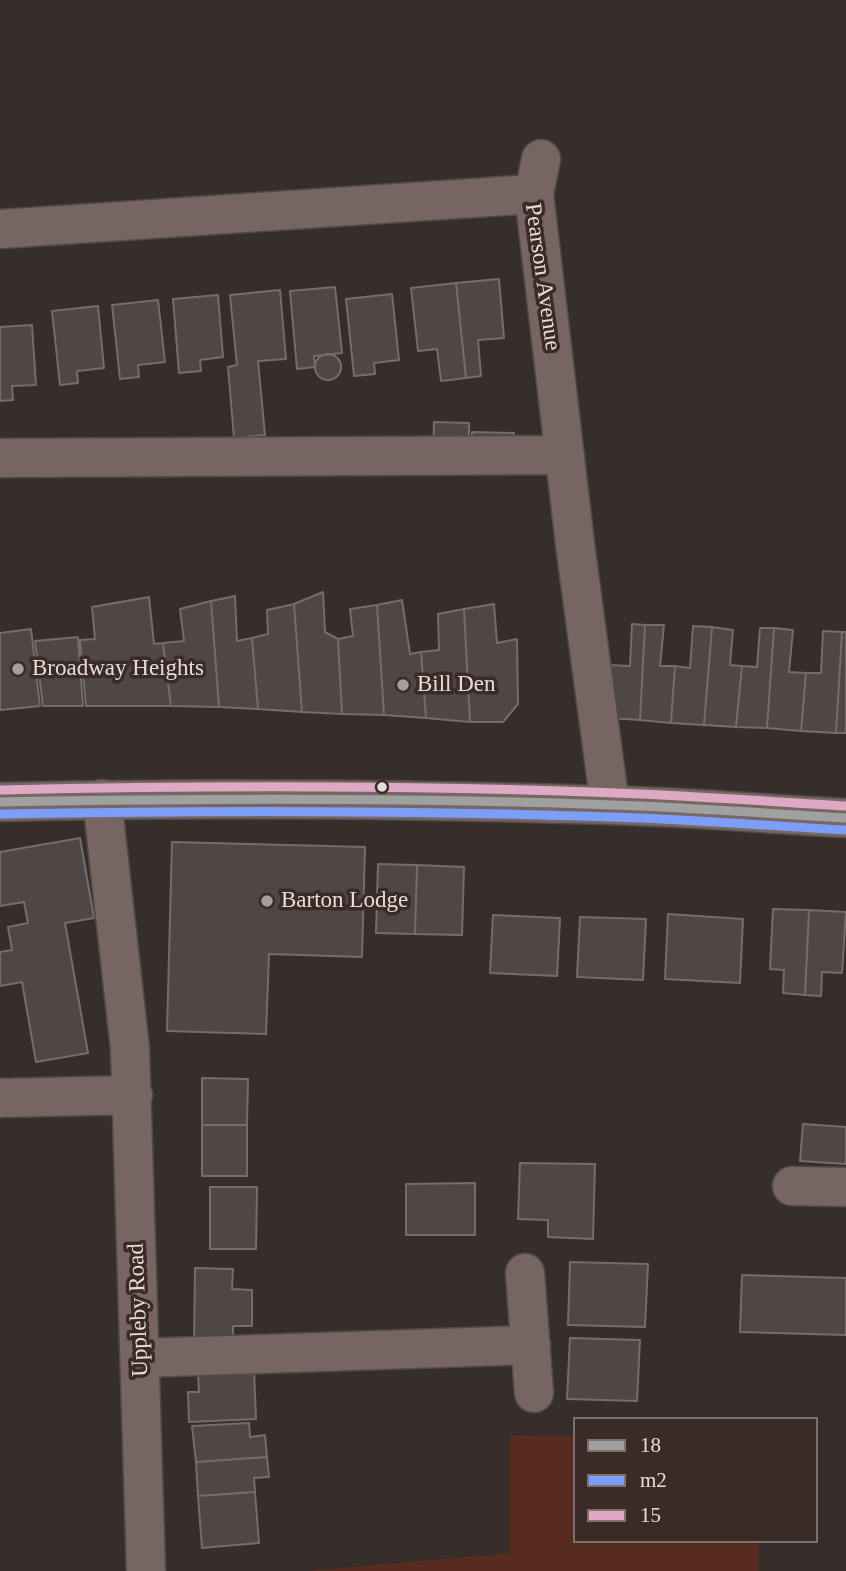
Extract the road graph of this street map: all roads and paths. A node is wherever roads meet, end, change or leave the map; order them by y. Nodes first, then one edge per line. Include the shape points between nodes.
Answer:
1 (0, 229) edge
2 (565, 455) junction
3 (0, 458) edge
4 (102, 799) junction
5 (0, 802) edge
6 (610, 805) junction
7 (846, 818) edge
8 (133, 1095) junction
9 (0, 1098) edge
10 (792, 1186) dead end
11 (846, 1186) edge
12 (525, 1273) dead end
13 (531, 1345) junction
14 (141, 1358) junction
15 (534, 1393) dead end
16 (146, 1571) edge

1 - 2 street, Pearson Avenue via 538,177
2 - 3 street
2 - 6 street, Pearson Avenue
4 - 5 main road
4 - 6 main road
4 - 8 street, Uppleby Road
6 - 7 main road
8 - 9 street
8 - 14 street, Uppleby Road
10 - 11 street
12 - 13 street
13 - 14 street
13 - 15 street
14 - 16 street, Uppleby Road

